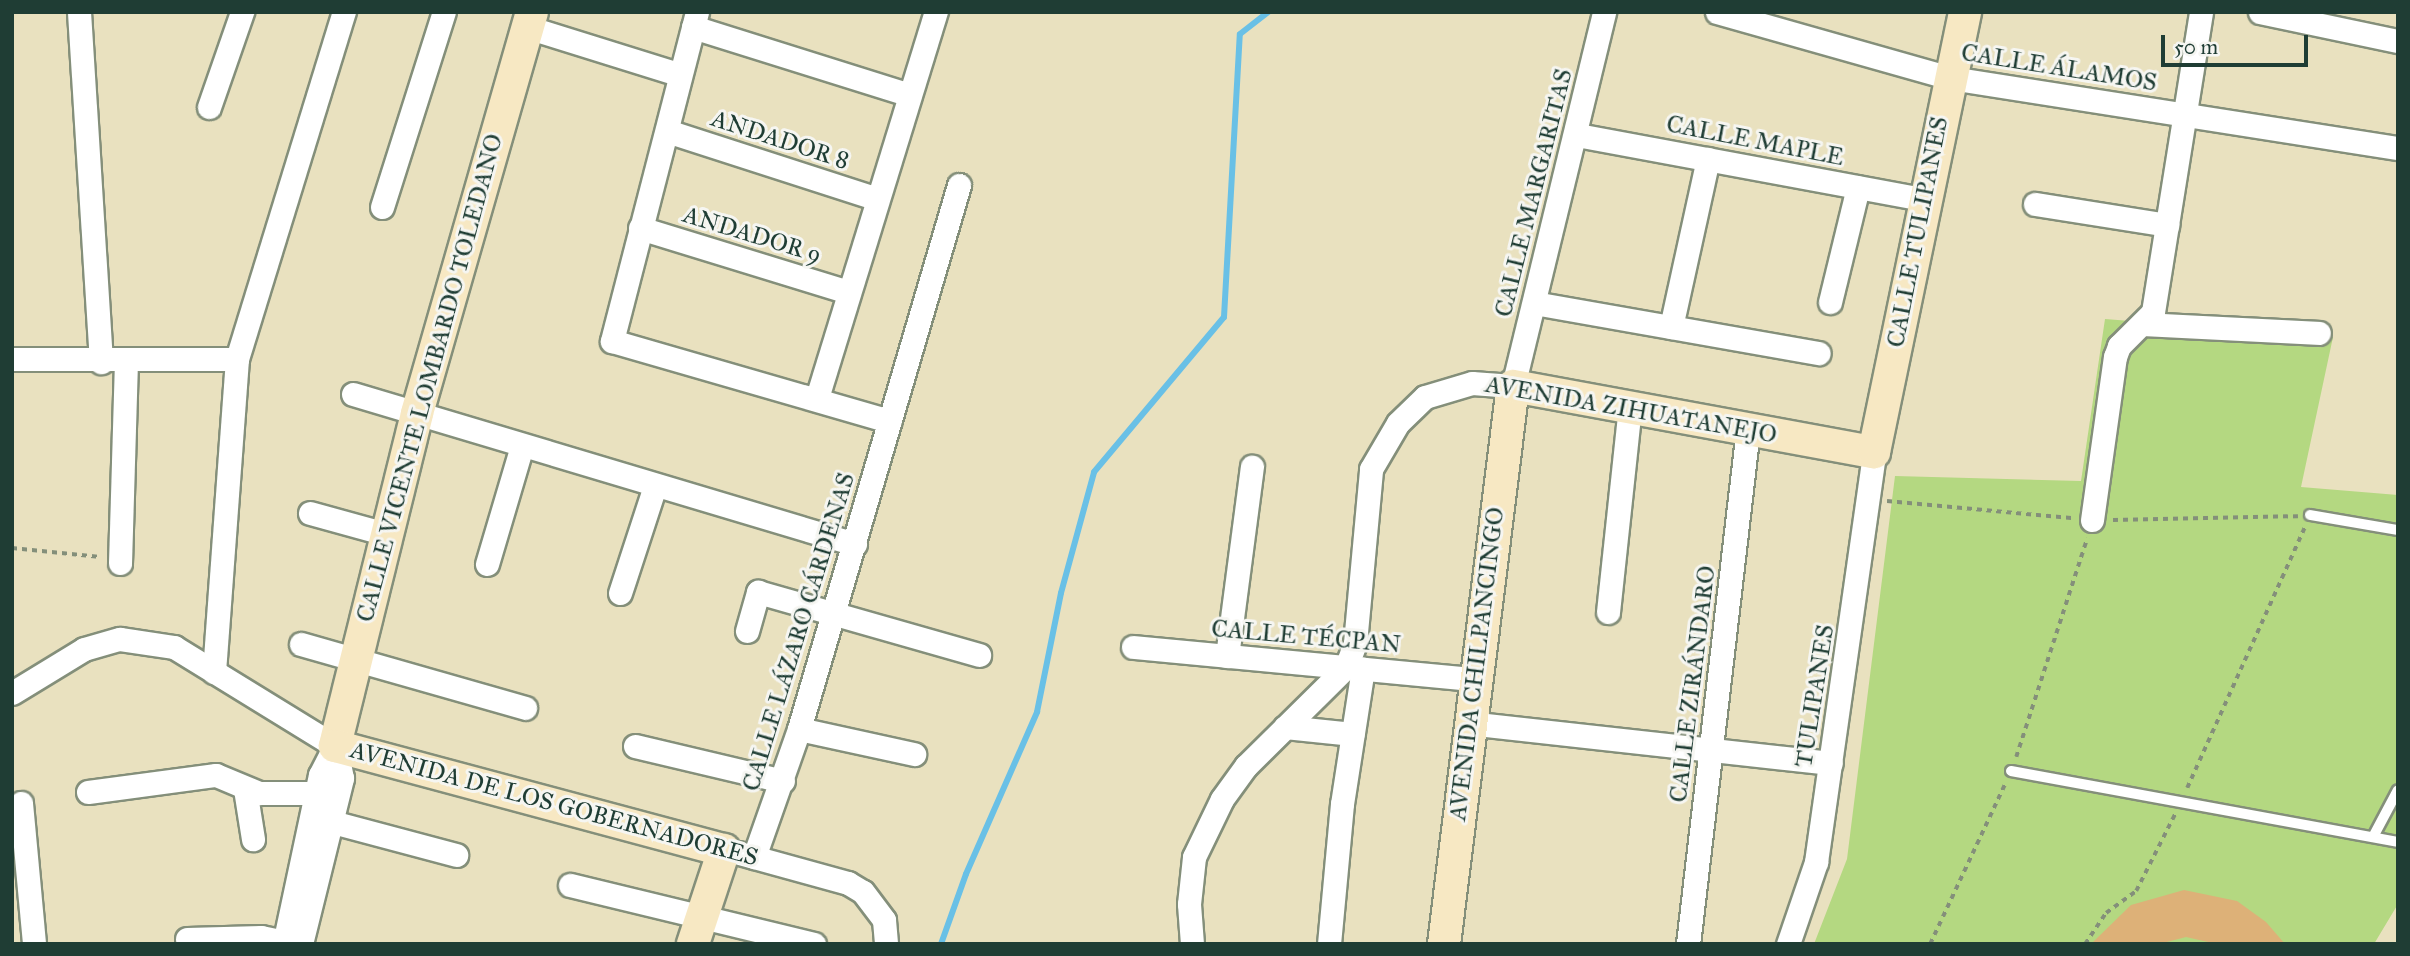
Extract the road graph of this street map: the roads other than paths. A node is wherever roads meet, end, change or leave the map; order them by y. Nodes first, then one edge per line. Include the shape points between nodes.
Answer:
1 (79, 12) edge
2 (242, 12) edge
3 (344, 12) edge
4 (444, 12) edge
5 (936, 12) edge
6 (1604, 12) edge
7 (1717, 12) edge
8 (1965, 12) edge
9 (2201, 12) edge
10 (2260, 12) edge
11 (530, 19) edge
12 (695, 19) edge
13 (2398, 41) edge
14 (678, 74) junction
15 (1950, 78) junction
16 (910, 95) junction
17 (209, 107) dead end
18 (2188, 115) junction
19 (667, 131) junction
20 (1577, 135) junction
21 (2398, 148) edge
22 (1708, 159) junction
23 (959, 185) dead end
24 (1858, 187) junction
25 (877, 199) junction
26 (1923, 199) junction
27 (2035, 204) dead end
28 (382, 207) dead end
29 (2167, 225) junction
30 (640, 228) junction
31 (848, 292) junction
32 (1830, 302) dead end
33 (1534, 303) junction
34 (2144, 324) junction
35 (1671, 327) junction
36 (2319, 333) dead end
37 (1819, 353) dead end
38 (12, 359) edge
39 (237, 359) junction
40 (126, 360) junction
41 (101, 362) junction
42 (1513, 386) junction
43 (353, 394) dead end
44 (817, 398) junction
45 (1630, 407) junction
46 (417, 414) junction
47 (890, 421) junction
48 (1748, 429) junction
49 (523, 446) junction
50 (1874, 453) junction
51 (1252, 467) dead end
52 (655, 486) junction
53 (310, 513) dead end
54 (2310, 515) road end
55 (2092, 520) road end
56 (2398, 530) edge
57 (386, 534) junction
58 (855, 544) junction
59 (120, 563) road end
60 (487, 565) dead end
61 (620, 593) dead end
62 (835, 611) junction
63 (1608, 612) dead end
64 (747, 631) dead end
65 (302, 644) dead end
66 (1133, 647) dead end
67 (979, 655) dead end
68 (1227, 656) junction
69 (353, 659) junction
70 (1354, 668) junction
71 (214, 672) junction
72 (1473, 679) junction
73 (12, 693) edge
74 (525, 708) dead end
75 (1468, 723) junction
76 (1285, 727) junction
77 (799, 729) junction
78 (1353, 734) junction
79 (335, 746) junction
80 (635, 746) dead end
81 (1712, 750) junction
82 (914, 754) dead end
83 (1831, 763) junction
84 (2011, 771) road end
85 (783, 781) junction
86 (245, 789) junction
87 (2398, 790) edge
88 (88, 792) dead end
89 (316, 793) junction
90 (21, 803) dead end
91 (322, 819) junction
92 (2372, 837) junction
93 (253, 839) dead end
94 (2398, 842) edge
95 (739, 853) junction
96 (456, 855) dead end
97 (570, 885) dead end
98 (697, 931) edge
99 (187, 939) dead end
100 (290, 943) edge
101 (34, 944) edge
102 (814, 944) edge
103 (886, 944) edge
104 (1192, 944) edge
105 (1329, 944) edge
106 (1444, 944) edge
107 (1688, 944) edge
108 (1788, 944) edge

1 - 41 street
2 - 17 street
3 - 39 street
4 - 28 street
5 - 16 street
6 - 20 street, CALLE MARGARITAS
7 - 15 street, CALLE ÁLAMOS
8 - 15 street, CALLE TULIPANES
9 - 18 street
10 - 13 street
11 - 14 street
11 - 46 street, CALLE VICENTE LOMBARDO TOLEDANO
12 - 14 street
12 - 16 street
14 - 19 street
15 - 18 street, CALLE ÁLAMOS
15 - 26 street, CALLE TULIPANES
16 - 25 street
18 - 21 street, CALLE ÁLAMOS
18 - 29 street
19 - 25 street, ANDADOR 8
19 - 30 street
20 - 22 street, CALLE MAPLE
20 - 33 street, CALLE MARGARITAS
22 - 24 street, CALLE MAPLE
22 - 35 street
23 - 47 street, CALLE LÁZARO CÁRDENAS
24 - 26 street, CALLE MAPLE
24 - 32 street
25 - 31 street
26 - 50 street, CALLE TULIPANES
27 - 29 street
29 - 34 street via 2153,312
30 - 31 street, ANDADOR 9
30 - 44 street via 612,341
31 - 44 street
33 - 35 street
33 - 42 street, CALLE MARGARITAS
34 - 36 street
34 - 55 street via 2119,346 2115,357
35 - 37 street
38 - 41 street
39 - 40 street
39 - 71 street
40 - 41 street
40 - 59 street
42 - 45 street, AVENIDA ZIHUATANEJO
42 - 70 street, AVENIDA ZIHUATANEJO via 1472,383 1426,397 1398,424 1371,469
42 - 72 street, AVENIDA CHILPANCINGO
43 - 46 street
44 - 47 street
45 - 48 street, AVENIDA ZIHUATANEJO
45 - 63 street
46 - 49 street
46 - 57 street, CALLE VICENTE LOMBARDO TOLEDANO
47 - 58 street, CALLE LÁZARO CÁRDENAS
48 - 50 street, AVENIDA ZIHUATANEJO
48 - 81 street, CALLE ZIRÁNDARO
49 - 52 street
49 - 60 street
50 - 83 street, TULIPANES
51 - 68 street
52 - 58 street
52 - 61 street
53 - 57 street
54 - 56 lane
57 - 69 street, CALLE VICENTE LOMBARDO TOLEDANO
58 - 62 street, CALLE LÁZARO CÁRDENAS
62 - 64 street via 758,592
62 - 67 street
62 - 77 street, CALLE LÁZARO CÁRDENAS
65 - 69 street
66 - 68 street, CALLE TÉCPAN
68 - 70 street, CALLE TÉCPAN
69 - 74 street
69 - 79 street, CALLE VICENTE LOMBARDO TOLEDANO
70 - 72 street, CALLE TÉCPAN
70 - 76 street, AVENIDA ZIHUATANEJO
70 - 78 street
71 - 73 street, AVENIDA DE LOS GOBERNADORES via 174,647 120,639 84,649
71 - 79 street, AVENIDA DE LOS GOBERNADORES
72 - 75 street, AVENIDA CHILPANCINGO
75 - 81 street
75 - 106 street, AVENIDA CHILPANCINGO
76 - 78 street
76 - 104 street, AVENIDA ZIHUATANEJO via 1246,766 1222,799 1194,857 1189,904
77 - 82 street
77 - 85 street, CALLE LÁZARO CÁRDENAS
78 - 105 street
79 - 89 street, CALLE VICENTE LOMBARDO TOLEDANO
79 - 91 street, CALLE VICENTE LOMBARDO TOLEDANO via 342,778
79 - 95 street, AVENIDA DE LOS GOBERNADORES
80 - 85 street
81 - 83 street
81 - 107 street, CALLE ZIRÁNDARO
83 - 108 street, TULIPANES via 1816,862
84 - 92 lane
85 - 95 street, CALLE LÁZARO CÁRDENAS
86 - 88 street via 216,775
86 - 89 street
86 - 93 street
87 - 92 lane
89 - 91 street, CALLE VICENTE LOMBARDO TOLEDANO
90 - 101 street
91 - 96 street
91 - 100 street, CALLE VICENTE LOMBARDO TOLEDANO
92 - 94 lane
95 - 98 street
95 - 103 street, AVENIDA DE LOS GOBERNADORES via 848,883 863,892 884,920
97 - 98 street
98 - 102 street
99 - 100 street via 261,937

